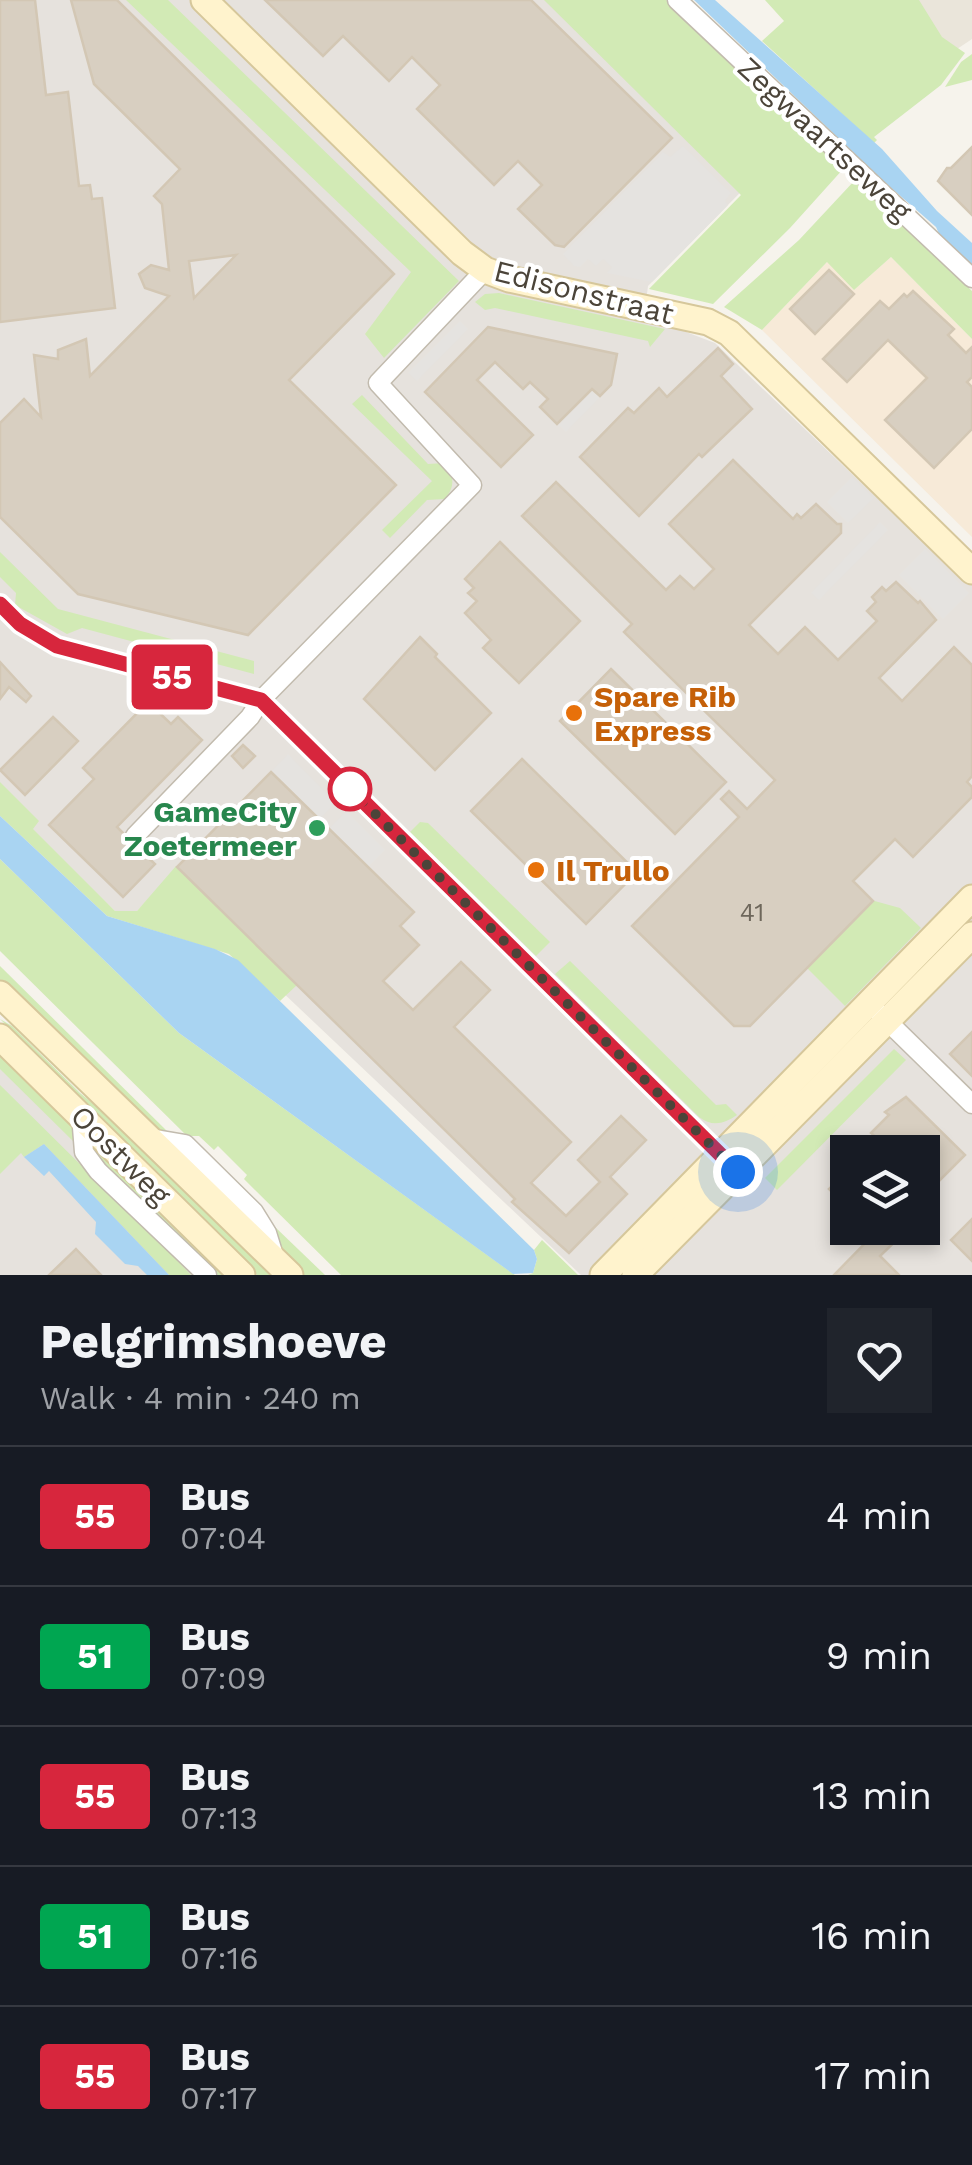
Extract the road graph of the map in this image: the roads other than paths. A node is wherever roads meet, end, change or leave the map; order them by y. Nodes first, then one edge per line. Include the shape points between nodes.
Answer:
1 (204, 0) edge
2 (677, 0) edge
3 (485, 270) junction
4 (972, 278) edge
5 (972, 571) edge
6 (0, 604) edge
7 (261, 700) junction
8 (135, 836) dead end
9 (972, 898) edge
10 (972, 935) edge
11 (0, 994) edge
12 (869, 1003) junction
13 (895, 1029) junction
14 (0, 1036) edge
15 (972, 1104) edge
16 (82, 1115) junction
17 (150, 1138) junction
18 (729, 1163) junction
19 (282, 1268) edge
20 (207, 1275) edge
21 (242, 1275) edge
22 (603, 1275) edge
23 (635, 1275) edge

1 - 3 street, Edisonstraat
2 - 4 street, Zegwaartseweg
3 - 5 street, Edisonstraat via 708,322 729,334
3 - 7 street via 378,383 472,486
6 - 7 street via 57,646
7 - 8 street
7 - 18 street
9 - 12 street
10 - 13 street
11 - 17 street, Oostweg
12 - 13 street
12 - 18 street
13 - 15 street
13 - 18 street
14 - 16 street, Oostweg
16 - 20 street via 84,1152 98,1172
16 - 21 street, Oostweg
17 - 19 street, Oostweg
17 - 19 street, Oostweg via 185,1144 254,1212
18 - 22 street
18 - 23 street

